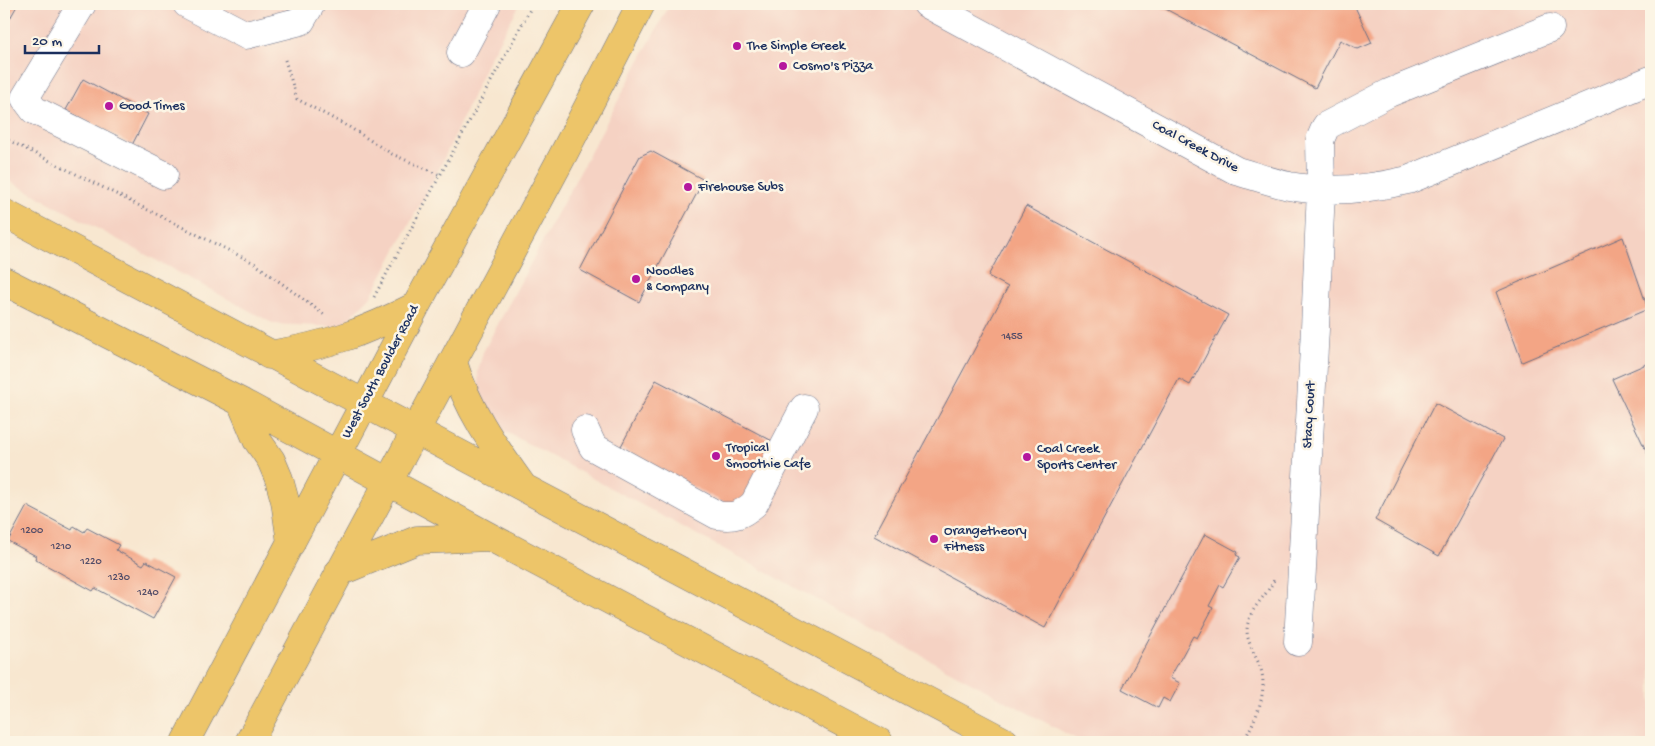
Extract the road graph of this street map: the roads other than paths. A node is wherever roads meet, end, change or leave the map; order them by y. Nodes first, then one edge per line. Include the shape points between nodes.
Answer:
1 (82, 4) edge
2 (187, 4) edge
3 (311, 4) edge
4 (487, 4) edge
5 (581, 4) edge
6 (641, 4) edge
7 (927, 4) edge
8 (1550, 28) dead end
9 (461, 53) dead end
10 (1651, 80) edge
11 (164, 175) dead end
12 (1321, 189) junction
13 (4, 213) edge
14 (4, 281) edge
15 (416, 306) junction
16 (269, 355) junction
17 (453, 362) junction
18 (241, 402) junction
19 (364, 404) junction
20 (804, 408) dead end
21 (416, 430) junction
22 (585, 430) dead end
23 (338, 455) junction
24 (388, 482) junction
25 (525, 489) junction
26 (490, 537) junction
27 (291, 543) junction
28 (340, 572) junction
29 (1298, 642) dead end
30 (185, 742) edge
31 (249, 742) edge
32 (879, 742) edge
33 (1005, 742) edge

1 - 11 street via 25,98 34,110
2 - 3 street via 246,35 301,21
4 - 9 street
5 - 15 main road, West South Boulder Road
6 - 17 main road
7 - 12 street, Coal Creek Drive via 1237,171 1288,186
8 - 12 street, Stacy Court via 1389,93 1326,126 1320,140
10 - 12 street, Coal Creek Drive via 1408,180 1382,186
12 - 29 street, Stacy Court
13 - 16 main road
14 - 18 main road
15 - 16 main road via 375,327 341,339
15 - 19 main road, West South Boulder Road
16 - 19 main road
17 - 21 main road
17 - 25 main road via 461,389 476,418
18 - 23 main road
18 - 27 main road via 256,440 280,478
19 - 21 main road
19 - 23 main road, West South Boulder Road
20 - 22 street via 754,504 742,514 731,517 717,516 593,447
21 - 24 main road
21 - 25 main road
23 - 24 main road
23 - 27 main road, West South Boulder Road
24 - 26 main road
24 - 28 main road
25 - 33 main road
26 - 28 main road via 417,540
26 - 32 main road
27 - 30 main road, West South Boulder Road
28 - 31 main road

